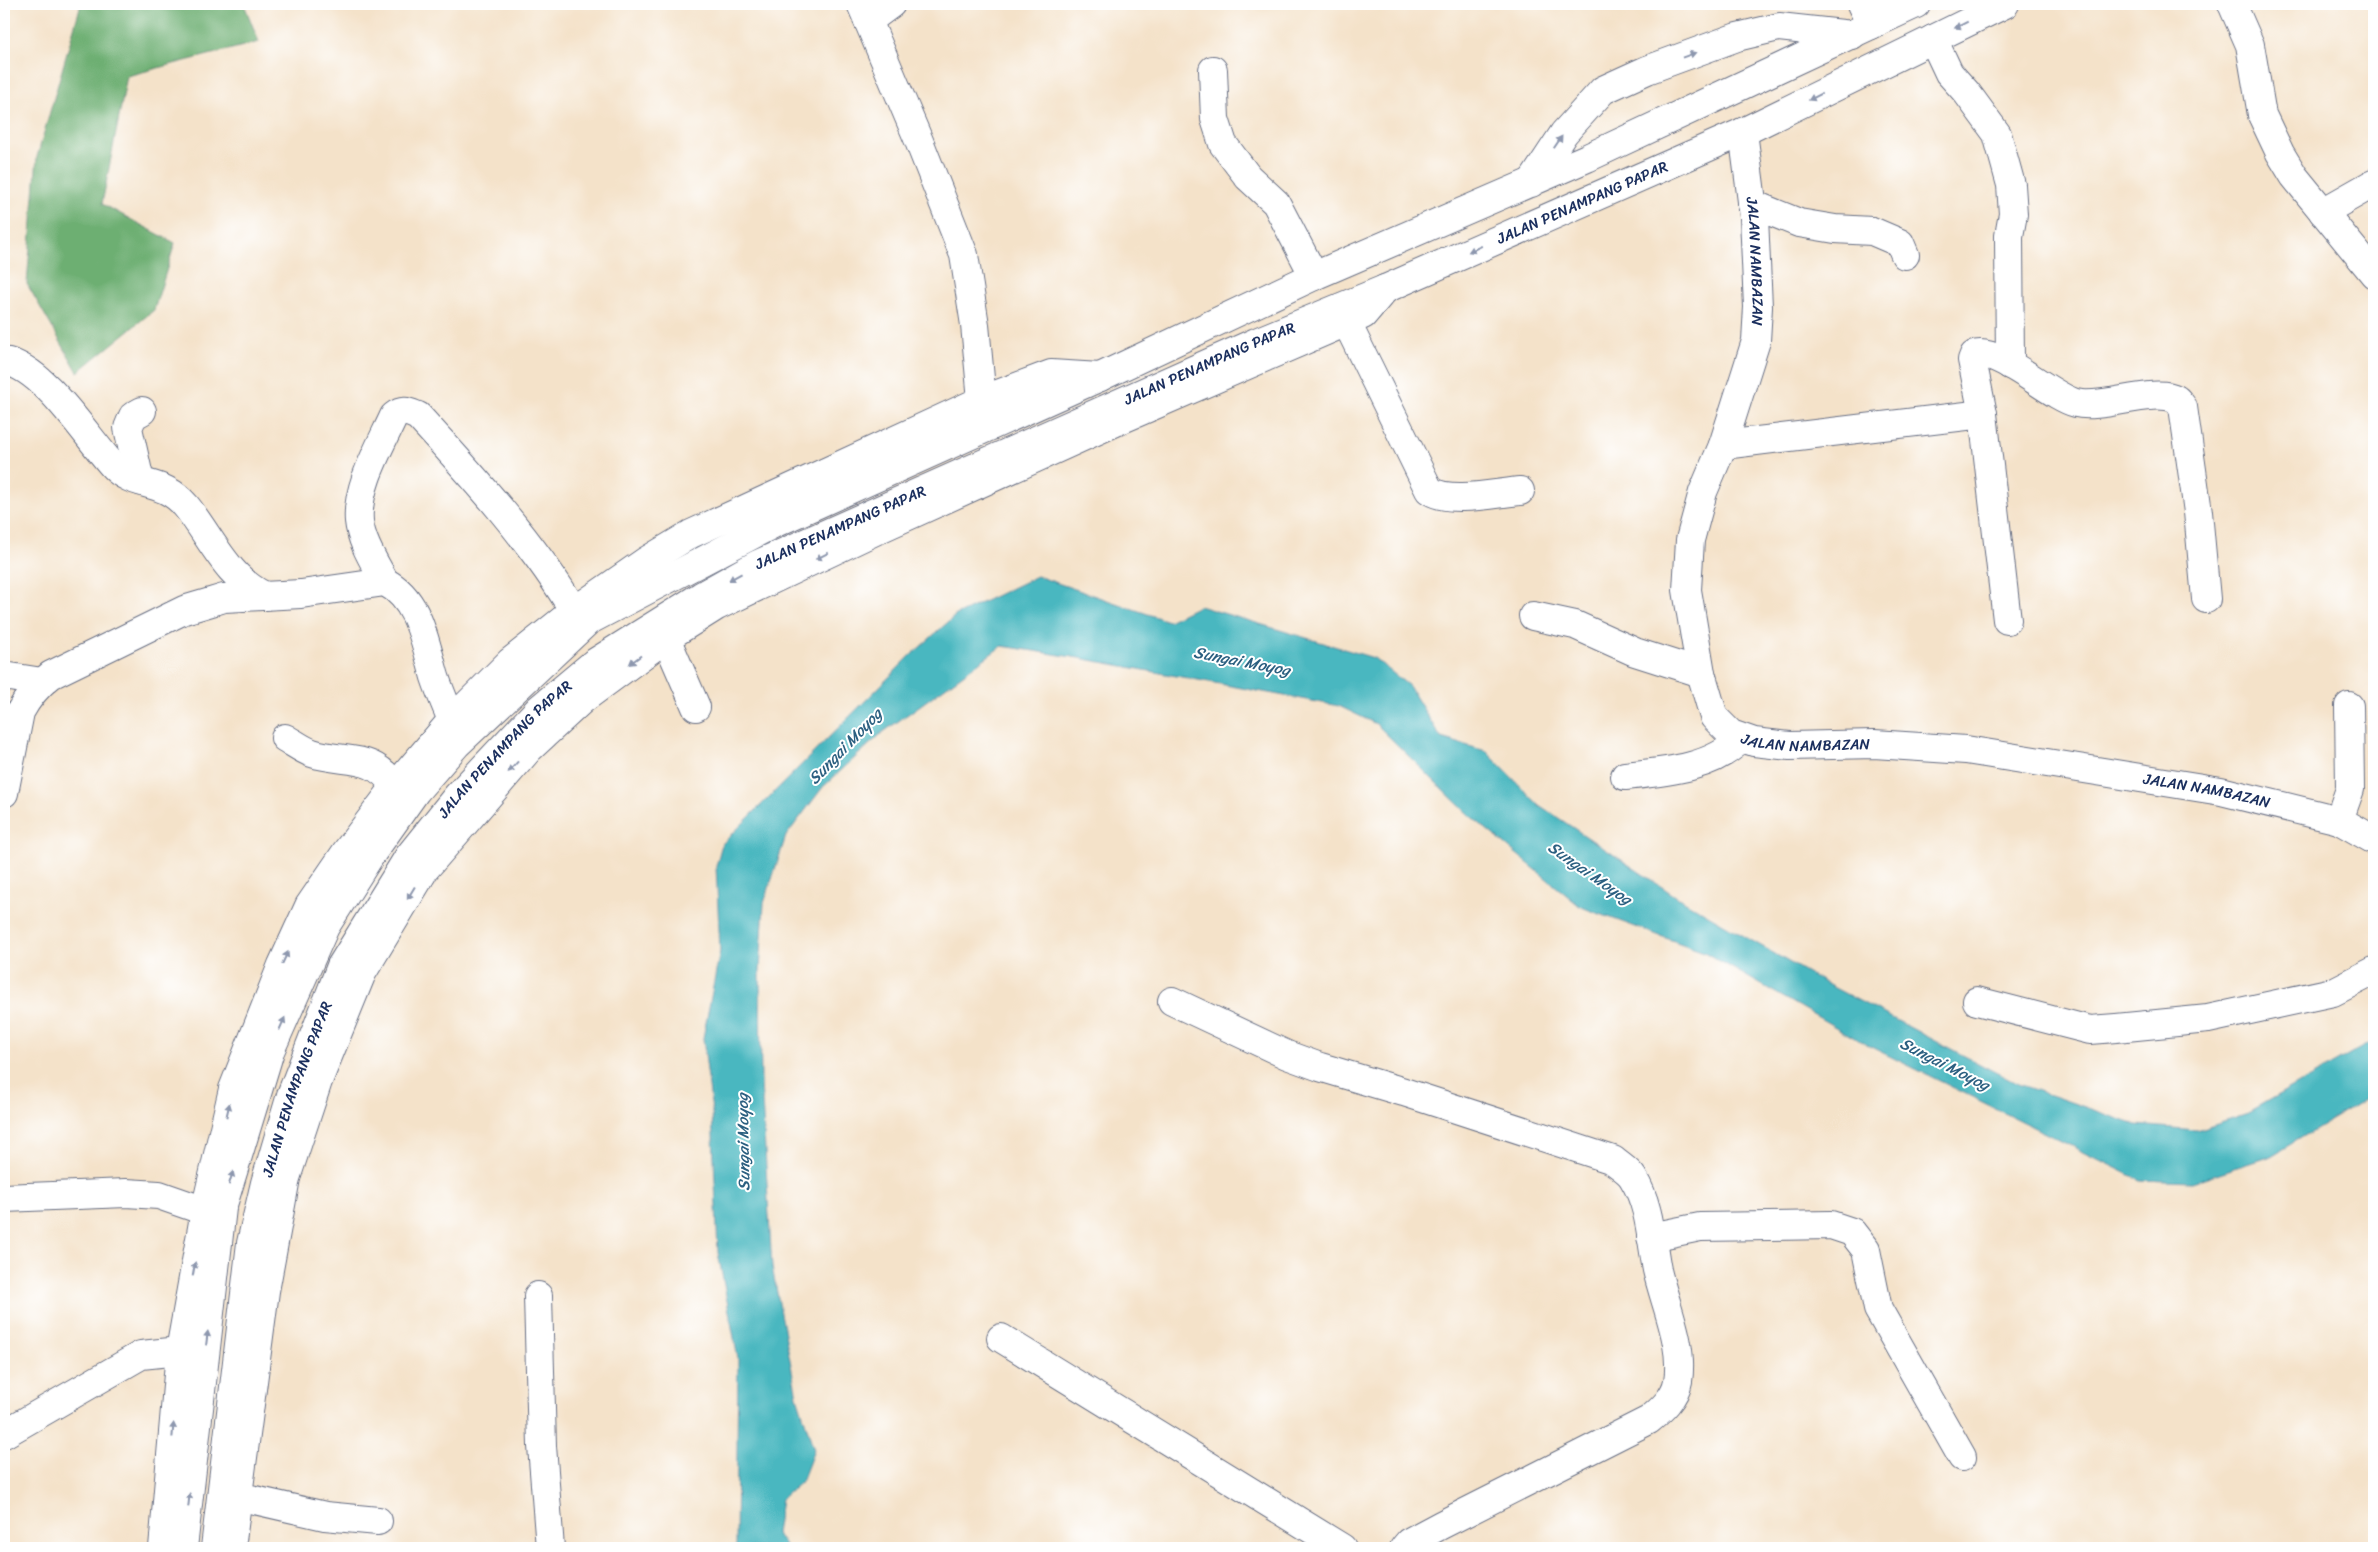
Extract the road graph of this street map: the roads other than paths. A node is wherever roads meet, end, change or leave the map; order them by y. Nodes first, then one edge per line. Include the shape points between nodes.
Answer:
1 (891, 4) edge
2 (1916, 4) edge
3 (2004, 4) edge
4 (2232, 4) edge
5 (864, 12) edge
6 (1861, 21) edge
7 (1933, 39) junction
8 (1213, 70) dead end
9 (1743, 132) junction
10 (1700, 150) junction
11 (1588, 158) junction
12 (1531, 183) junction
13 (2374, 183) edge
14 (1752, 204) junction
15 (2323, 212) junction
16 (1905, 255) dead end
17 (2374, 274) edge
18 (1314, 276) junction
19 (1385, 288) junction
20 (1346, 321) junction
21 (4, 361) edge
22 (2010, 365) junction
23 (1100, 376) junction
24 (982, 400) junction
25 (142, 411) dead end
26 (1983, 414) junction
27 (1723, 445) junction
28 (140, 481) junction
29 (1520, 491) dead end
30 (384, 582) junction
31 (265, 596) junction
32 (2206, 599) dead end
33 (574, 611) junction
34 (1533, 616) dead end
35 (2007, 620) dead end
36 (666, 638) junction
37 (1701, 674) junction
38 (4, 676) edge
39 (42, 682) junction
40 (2349, 706) dead end
41 (696, 707) dead end
42 (452, 720) junction
43 (285, 738) dead end
44 (1741, 739) junction
45 (1625, 776) dead end
46 (395, 787) junction
47 (4, 793) edge
48 (2339, 820) junction
49 (2374, 840) edge
50 (2374, 972) edge
51 (1172, 1001) dead end
52 (1977, 1001) dead end
53 (4, 1198) edge
54 (205, 1211) junction
55 (1651, 1237) junction
56 (538, 1296) dead end
57 (1001, 1338) dead end
58 (180, 1351) junction
59 (4, 1434) edge
60 (1962, 1457) dead end
61 (237, 1496) junction
62 (378, 1521) dead end
63 (163, 1548) edge
64 (184, 1548) edge
65 (215, 1548) edge
66 (231, 1548) edge
67 (550, 1548) edge
68 (1342, 1548) edge
69 (1404, 1548) edge

1 - 5 street
2 - 6 street, JALAN PENAMPANG PAPAR
3 -> 7 street, JALAN PENAMPANG PAPAR
4 - 15 street via 2250,45 2262,115 2280,154
5 - 24 street via 964,255
6 - 11 street, JALAN PENAMPANG PAPAR via 1754,78
12 -> 6 street via 1564,133 1603,90 1737,37 1779,27
7 -> 9 street, JALAN PENAMPANG PAPAR
7 - 22 street via 1948,73 1997,134 2011,185
8 - 18 street via 1215,119 1223,144 1248,177 1276,203
9 - 10 street, JALAN PENAMPANG PAPAR
9 - 14 street, JALAN NAMBAZAN
10 - 11 street via 1609,170 1598,168
10 -> 19 street, JALAN PENAMPANG PAPAR
11 - 12 street, JALAN PENAMPANG PAPAR
12 - 18 street, JALAN PENAMPANG PAPAR
13 - 15 street
14 - 16 street via 1799,223 1872,231 1900,244
14 - 27 street, JALAN NAMBAZAN via 1758,307 1756,341
15 - 17 street
18 - 23 street, JALAN PENAMPANG PAPAR
19 - 20 street via 1363,315
19 -> 65 street, JALAN PENAMPANG PAPAR via 1102,409 742,573 594,663 539,709 458,795 409,856 341,966 291,1095 251,1243
20 - 29 street via 1429,490 1434,494 1458,497
20 -> 36 street via 877,530 717,606
21 - 28 street via 39,378 115,469
22 - 26 street via 1986,354 1974,355
22 - 32 street via 2061,397 2081,405 2161,396 2176,399 2183,407
23 - 24 street via 1051,374
64 -> 23 street, JALAN PENAMPANG PAPAR via 222,1208 270,1051 325,928 370,856 416,792 457,744 588,621 773,524
24 - 33 street via 684,527 646,561
25 - 28 street via 133,416 128,428
26 - 27 street
26 - 35 street
27 - 37 street, JALAN NAMBAZAN via 1703,492 1690,540 1687,590
28 - 31 street via 164,488 174,495 243,582
30 - 31 street
30 - 33 street via 367,548 359,523 359,506 362,489 394,416 408,411 418,416 469,472 543,564
30 - 42 street via 408,600
31 - 39 street via 224,598 184,610
33 - 42 street via 510,662
34 - 37 street via 1575,625 1634,652
36 - 41 street
36 -> 61 street via 582,700 529,749 425,869 362,973 318,1080 286,1178 265,1291
37 - 44 street, JALAN NAMBAZAN via 1714,717
38 - 39 street
39 - 47 street via 20,712
40 - 48 street via 2350,789
42 - 46 street
43 - 46 street via 312,753 374,766 387,774
44 - 45 street via 1732,748 1712,758 1675,770
44 - 48 street, JALAN NAMBAZAN via 1790,746 1874,744 1966,750 2221,791
54 -> 46 street via 233,1089 282,965 309,906
48 - 49 street, JALAN NAMBAZAN
50 - 52 street via 2333,992 2208,1019 2090,1030
51 - 55 street via 1320,1067 1613,1160 1632,1176 1648,1215
53 - 54 street via 126,1193 159,1196
58 -> 54 street
55 - 60 street via 1708,1226 1831,1225 1852,1232 1866,1250 1878,1309
55 - 69 street via 1674,1331 1679,1369 1678,1383 1663,1409 1631,1430 1449,1520
56 - 67 street via 542,1446
57 - 68 street
58 - 59 street via 141,1355
63 -> 58 street
61 - 62 street via 325,1516
61 - 66 street

